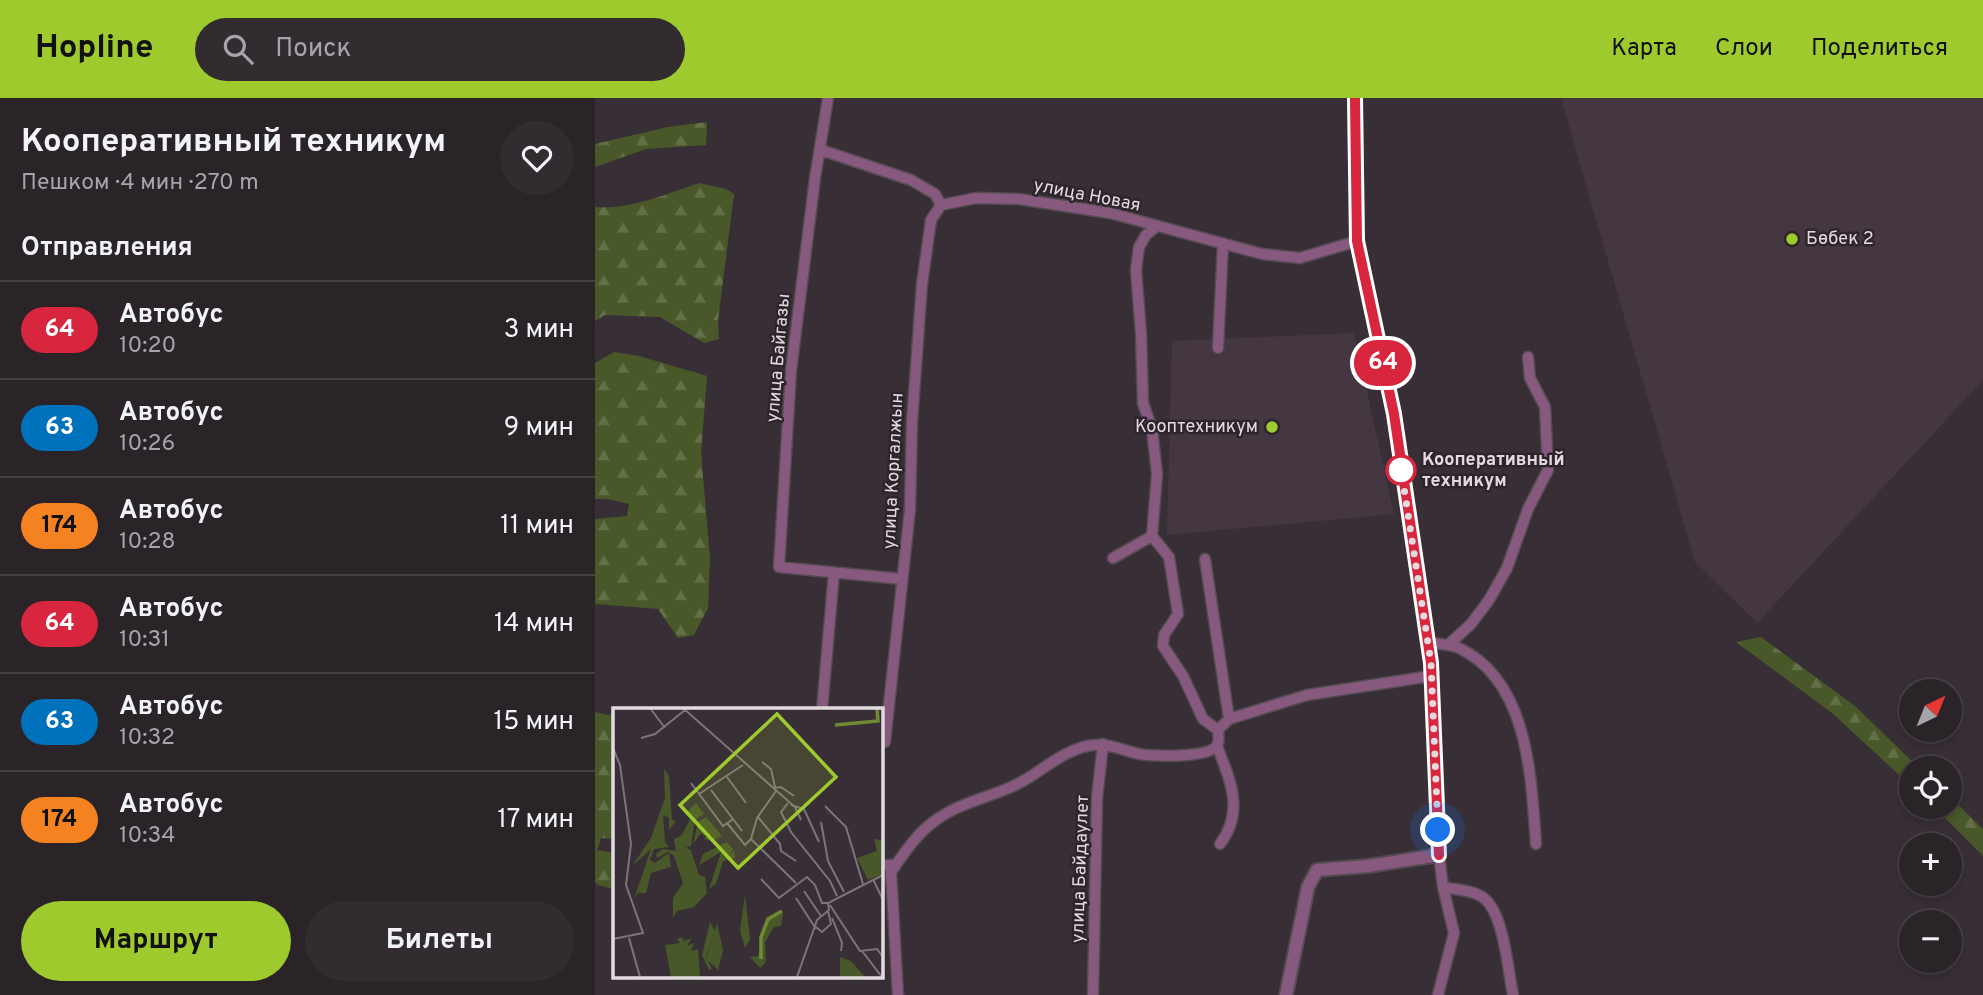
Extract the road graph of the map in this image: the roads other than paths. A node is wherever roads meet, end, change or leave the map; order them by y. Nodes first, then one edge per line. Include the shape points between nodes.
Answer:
1 (828, 98) edge
2 (1355, 98) edge
3 (821, 150) junction
4 (941, 205) junction
5 (1157, 226) junction
6 (1357, 241) junction
7 (1223, 243) junction
8 (1218, 348) dead end
9 (1528, 357) dead end
10 (1152, 536) junction
11 (1113, 558) dead end
12 (1205, 559) dead end
13 (834, 572) junction
14 (902, 579) junction
15 (1427, 642) junction
16 (1448, 645) junction
17 (1431, 676) junction
18 (822, 708) edge
19 (1229, 719) junction
20 (1218, 730) junction
21 (884, 742) dead end
22 (1103, 744) junction
23 (1217, 746) junction
24 (1220, 844) dead end
25 (1536, 844) dead end
26 (1439, 855) junction
27 (882, 865) edge
28 (896, 865) junction
29 (1443, 887) junction
30 (898, 995) edge
31 (1093, 995) edge
32 (1286, 995) edge
33 (1438, 995) edge
34 (1513, 995) edge

1 - 3 street, улица Байгазы
2 - 6 street
3 - 4 street via 911,180 935,194
3 - 13 street, улица Байгазы via 791,371 779,567
4 - 5 street, улица Новая via 976,198 1019,199 1110,213
4 - 14 street, улица Коргалжын via 931,220 922,284
5 - 7 street, улица Новая
5 - 10 street via 1139,247 1136,270 1143,403 1152,429 1157,474
6 - 7 street, улица Новая via 1300,258
6 - 15 street via 1394,414
7 - 8 street
9 - 16 street via 1530,378 1545,407 1548,470 1489,600
10 - 11 street
10 - 20 street via 1169,557 1178,614 1164,635 1163,646 1203,719
12 - 19 street
13 - 14 street, улица Байгазы
13 - 18 street
14 - 21 street, улица Коргалжын
15 - 16 street
15 - 17 street
16 - 25 street via 1483,663 1498,681 1520,725 1530,767
17 - 19 street via 1307,695
17 - 26 street
19 - 20 street
20 - 23 street
22 - 23 street via 1145,755 1171,756 1202,754
22 - 28 street via 1086,746 1010,788 941,816
22 - 31 street, улица Байдаулет via 1097,798
23 - 24 street via 1231,781 1234,805 1230,830
26 - 29 street
26 - 32 street via 1318,870 1308,887
27 - 28 street
28 - 30 street via 891,872
29 - 33 street via 1454,933
29 - 34 street via 1478,895 1493,908

